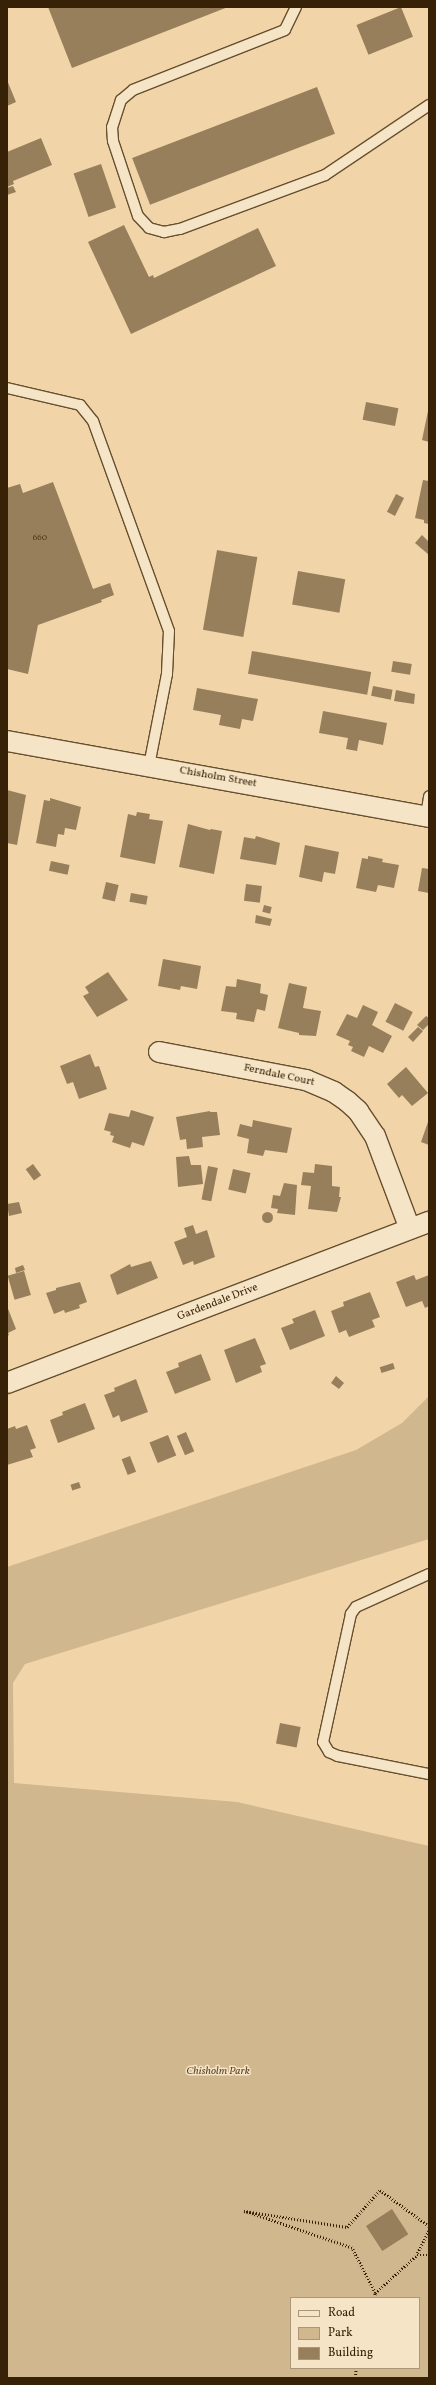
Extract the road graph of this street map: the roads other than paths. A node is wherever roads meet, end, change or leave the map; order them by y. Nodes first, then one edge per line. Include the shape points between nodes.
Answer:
1 (296, 7) edge
2 (429, 105) edge
3 (7, 388) edge
4 (7, 741) edge
5 (150, 766) junction
6 (429, 796) edge
7 (427, 816) edge
8 (159, 1052) dead end
9 (429, 1222) edge
10 (410, 1229) junction
11 (7, 1383) edge
12 (429, 1574) edge
13 (429, 1774) edge

1 - 2 lane via 285,30 133,90 121,100 112,127 113,141 138,216 149,228 164,232 180,229 325,175
3 - 5 lane via 80,405 93,421 169,630 167,674
4 - 5 street, Chisholm Street
5 - 7 street, Chisholm Street
6 - 7 lane
8 - 10 street, Ferndale Court via 306,1080 347,1101 358,1111 375,1136
9 - 10 street, Gardendale Drive
10 - 11 street, Gardendale Drive
12 - 13 lane via 356,1607 351,1614 324,1742 329,1752 338,1756

